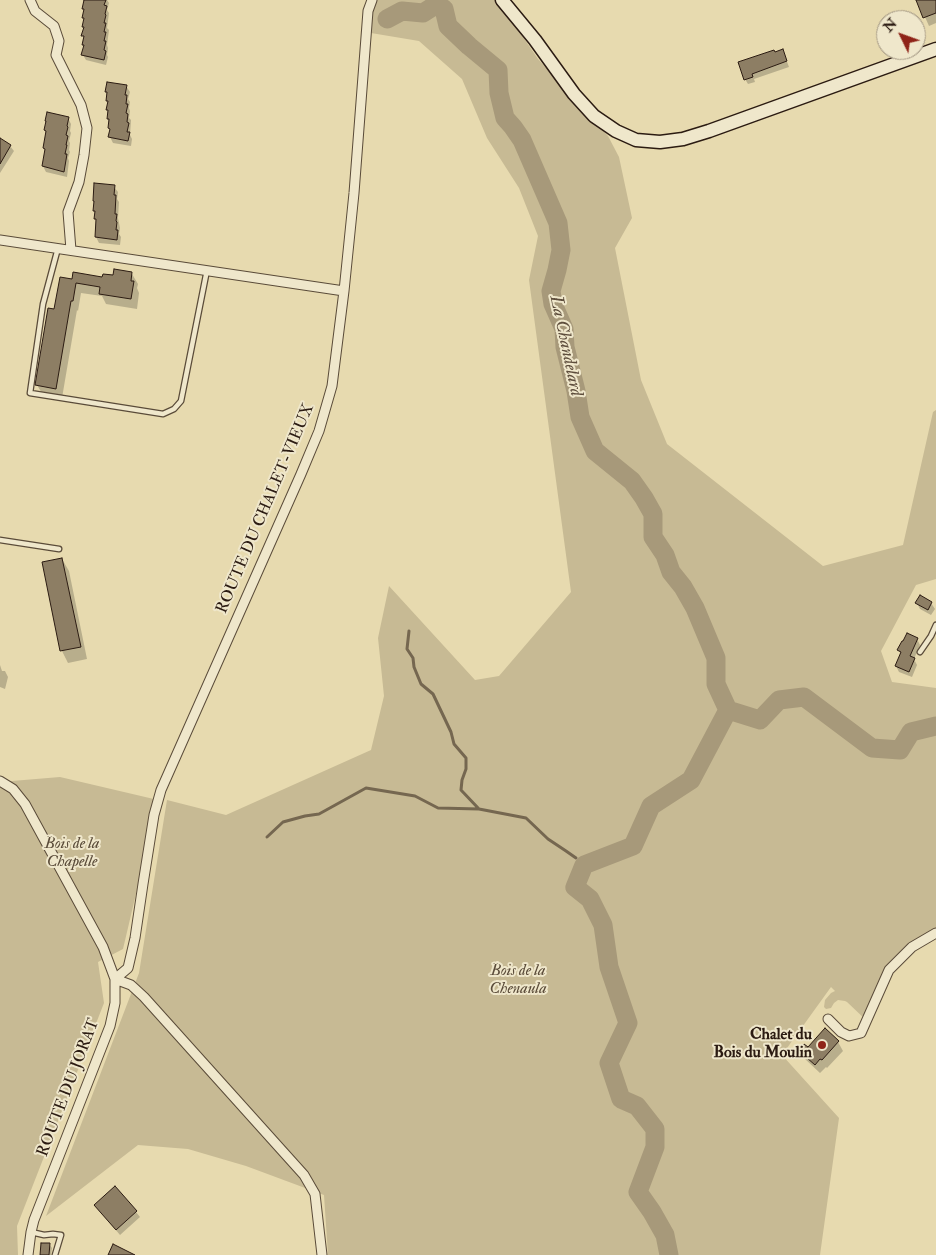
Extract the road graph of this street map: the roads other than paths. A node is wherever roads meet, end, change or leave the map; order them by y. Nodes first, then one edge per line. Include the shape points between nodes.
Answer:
1 (30, 0) edge
2 (372, 0) edge
3 (502, 0) edge
4 (936, 49) edge
5 (0, 240) edge
6 (58, 248) junction
7 (71, 250) junction
8 (207, 270) junction
9 (344, 291) junction
10 (0, 540) edge
11 (59, 549) dead end
12 (936, 625) edge
13 (920, 652) dead end
14 (0, 781) edge
15 (936, 933) edge
16 (115, 979) junction
17 (828, 1019) dead end
18 (31, 1232) junction
19 (28, 1255) edge
20 (55, 1255) edge
21 (322, 1255) edge

1 - 7 street via 35,11 54,26 59,41 56,55 81,105 87,128 79,182 68,212
2 - 9 street, ROUTE DU CHALET-VIEUX via 368,11
3 - 4 main road via 594,116 616,132 636,140 660,142 683,139
5 - 6 street
6 - 7 street
6 - 8 lane via 43,304 30,393 164,414 181,401
7 - 8 street
8 - 9 street
9 - 16 street, ROUTE DU CHALET-VIEUX via 332,386 319,431 161,790 154,815 132,953 128,968
10 - 11 lane
12 - 13 lane
14 - 16 street, ROUTE DU JORAT via 13,789 25,804 103,947
15 - 17 street via 912,947 889,970 861,1033 849,1036
16 - 18 street, ROUTE DU JORAT via 115,1003 110,1026
16 - 21 street via 131,985 144,997 304,1175 315,1194
18 - 19 street, ROUTE DU JORAT
18 - 20 lane via 60,1235

